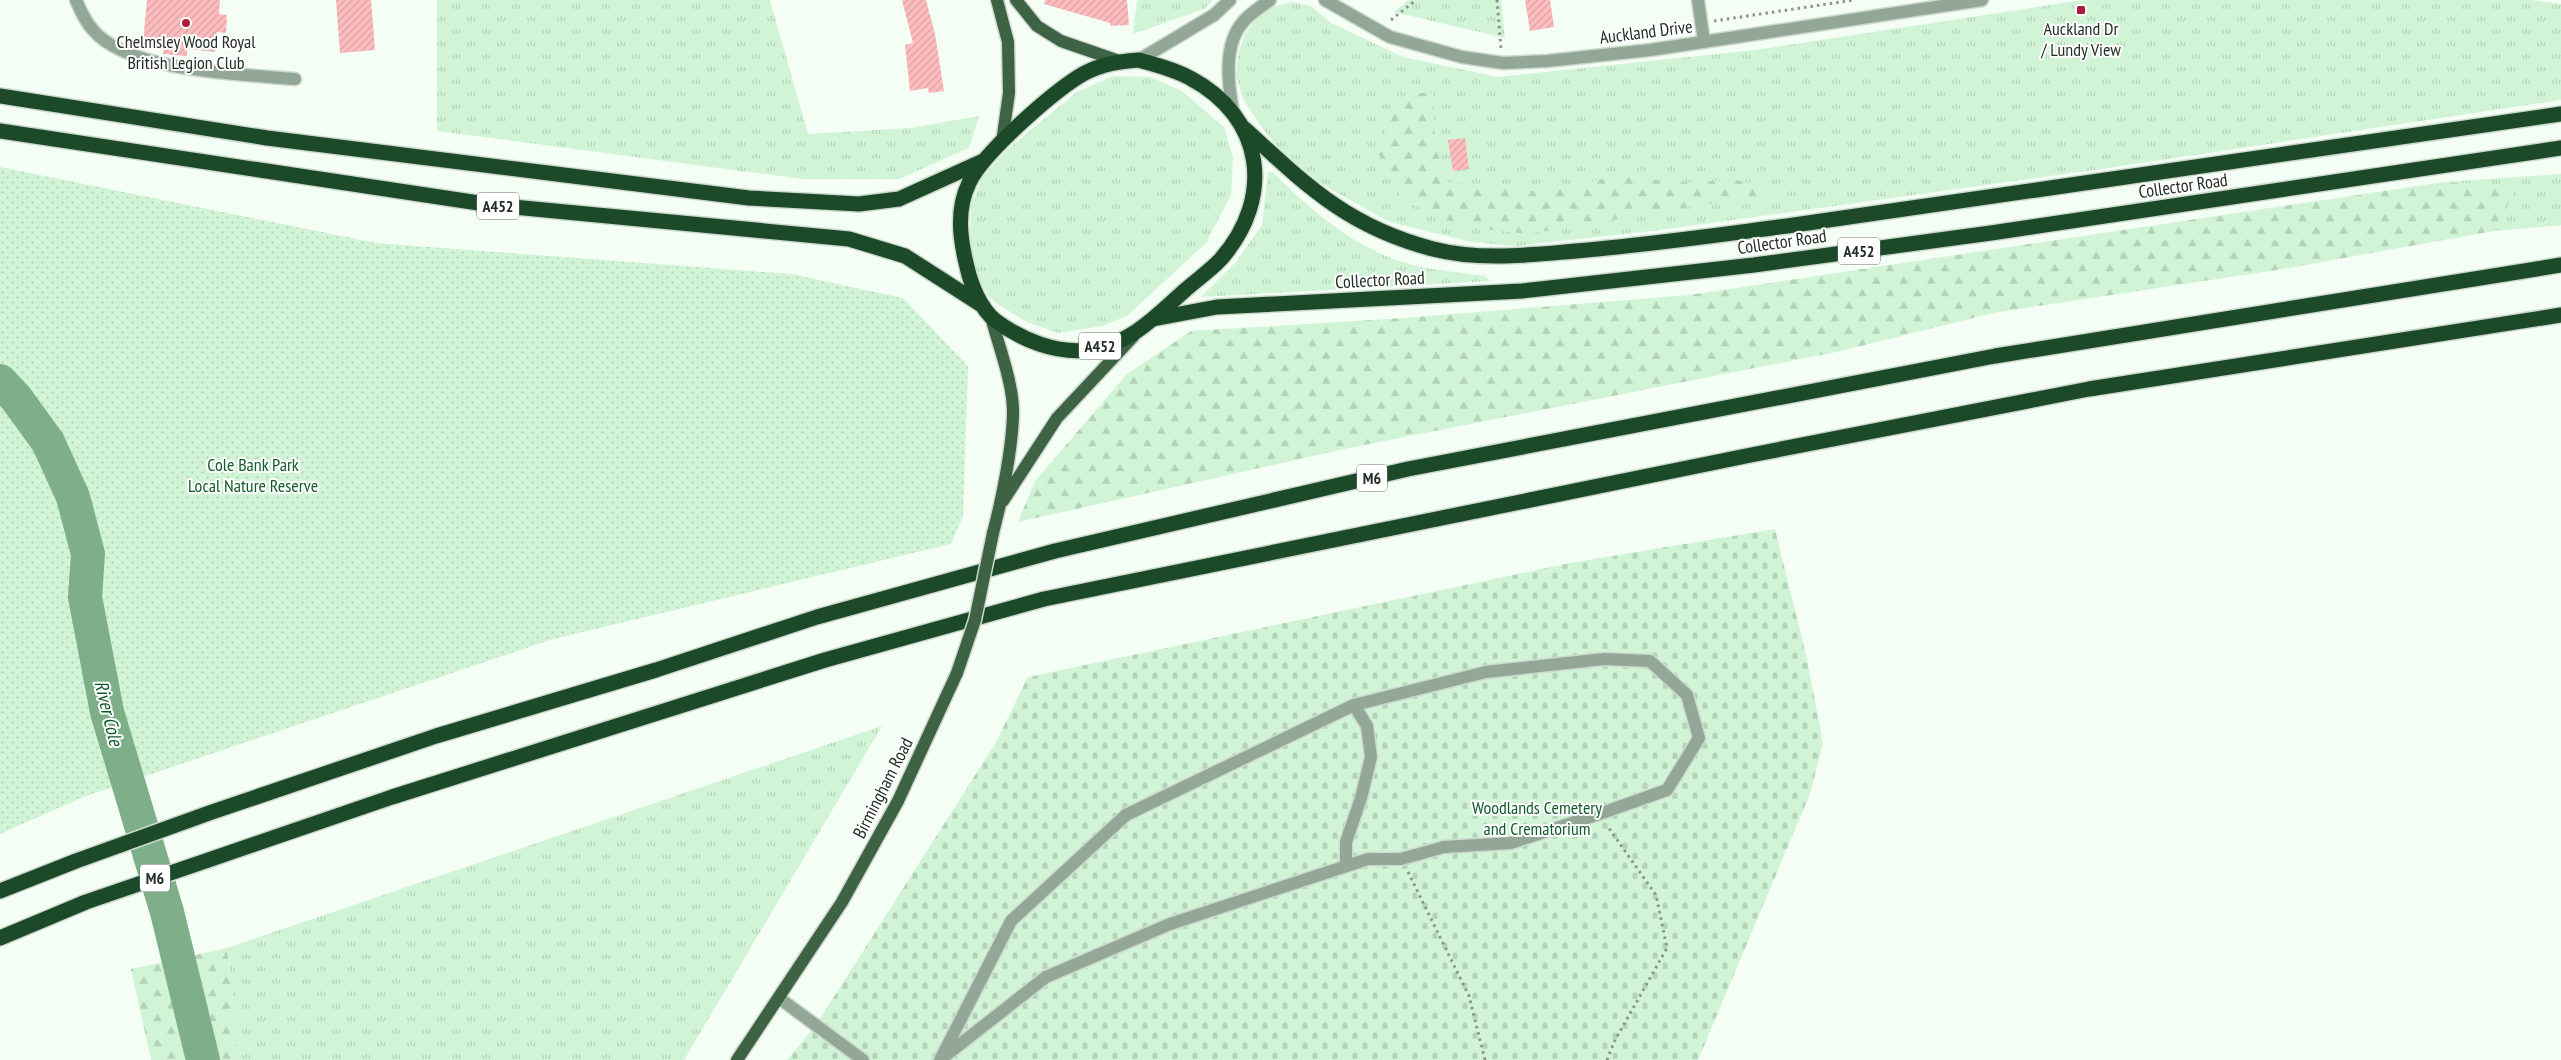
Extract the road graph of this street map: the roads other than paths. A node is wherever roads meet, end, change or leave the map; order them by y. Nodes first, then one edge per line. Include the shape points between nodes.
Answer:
1 (76, 0) edge
2 (997, 0) edge
3 (1016, 0) edge
4 (1230, 0) edge
5 (1270, 0) edge
6 (1325, 0) edge
7 (1698, 0) edge
8 (1982, 0) edge
9 (1704, 42) junction
10 (1139, 60) junction
11 (1119, 61) junction
12 (295, 78) dead end
13 (0, 96) edge
14 (1233, 111) junction
15 (2561, 114) edge
16 (1245, 129) junction
17 (0, 131) edge
18 (1002, 142) junction
19 (2561, 148) edge
20 (983, 161) junction
21 (2561, 265) edge
22 (987, 312) junction
23 (2561, 315) edge
24 (1153, 319) junction
25 (1134, 335) junction
26 (1000, 505) junction
27 (1354, 705) junction
28 (1346, 865) junction
29 (0, 891) edge
30 (0, 938) edge
31 (779, 998) junction
32 (737, 1060) edge
33 (863, 1060) edge
34 (940, 1060) edge

1 - 12 street via 93,31 112,46 140,57 191,69
2 - 18 main road via 1008,42 1009,92
3 - 11 main road via 1037,26 1062,41
4 - 10 street via 1214,15
5 - 14 street via 1242,23 1234,38 1228,82
6 - 9 street, Auckland Drive via 1390,37 1462,57 1503,62 1547,61
7 - 9 street
8 - 9 street, Auckland Drive
10 - 11 highway, A452
10 - 14 highway, A452 via 1192,78
11 - 18 highway, A452 via 1080,76
13 - 20 highway, A452 via 268,138 749,198 859,204 899,199
14 - 16 highway, A452
15 - 16 highway, Collector Road / A452 via 1993,198 1633,246 1519,256 1435,250 1382,233 1343,213 1297,177
16 - 24 highway, A452 via 1255,169 1254,198 1240,228 1220,259
17 - 22 highway, A452 via 492,206 850,239 905,256
18 - 20 highway, A452
19 - 24 highway, Collector Road / A452 via 1754,265 1522,291 1217,307
20 - 22 highway, A452 via 969,182 962,202 960,238 968,272
21 - 29 highway, M6 via 1995,356 1408,469 1084,544 817,617 656,670 436,736 212,812
22 - 25 highway, A452 via 1013,334 1030,342 1060,348 1089,350
22 - 26 main road, Birmingham Road via 1006,372 1014,414
23 - 30 highway, M6 via 2089,389 1044,599 824,660 392,797 86,902
24 - 25 highway, A452
25 - 26 main road, Birmingham Road via 1057,418
26 - 31 main road, Birmingham Road, bridge via 975,620 957,674 928,741 894,810 842,902
27 - 28 street via 1368,726 1371,757 1362,798 1346,842
27 - 28 street via 1486,672 1604,659 1650,661 1687,695 1699,738 1667,790 1511,843 1444,847 1402,859 1368,858
27 - 34 street via 1126,815 1012,921
28 - 34 street via 1170,924 1046,976
31 - 32 main road, Birmingham Road
31 - 33 street

